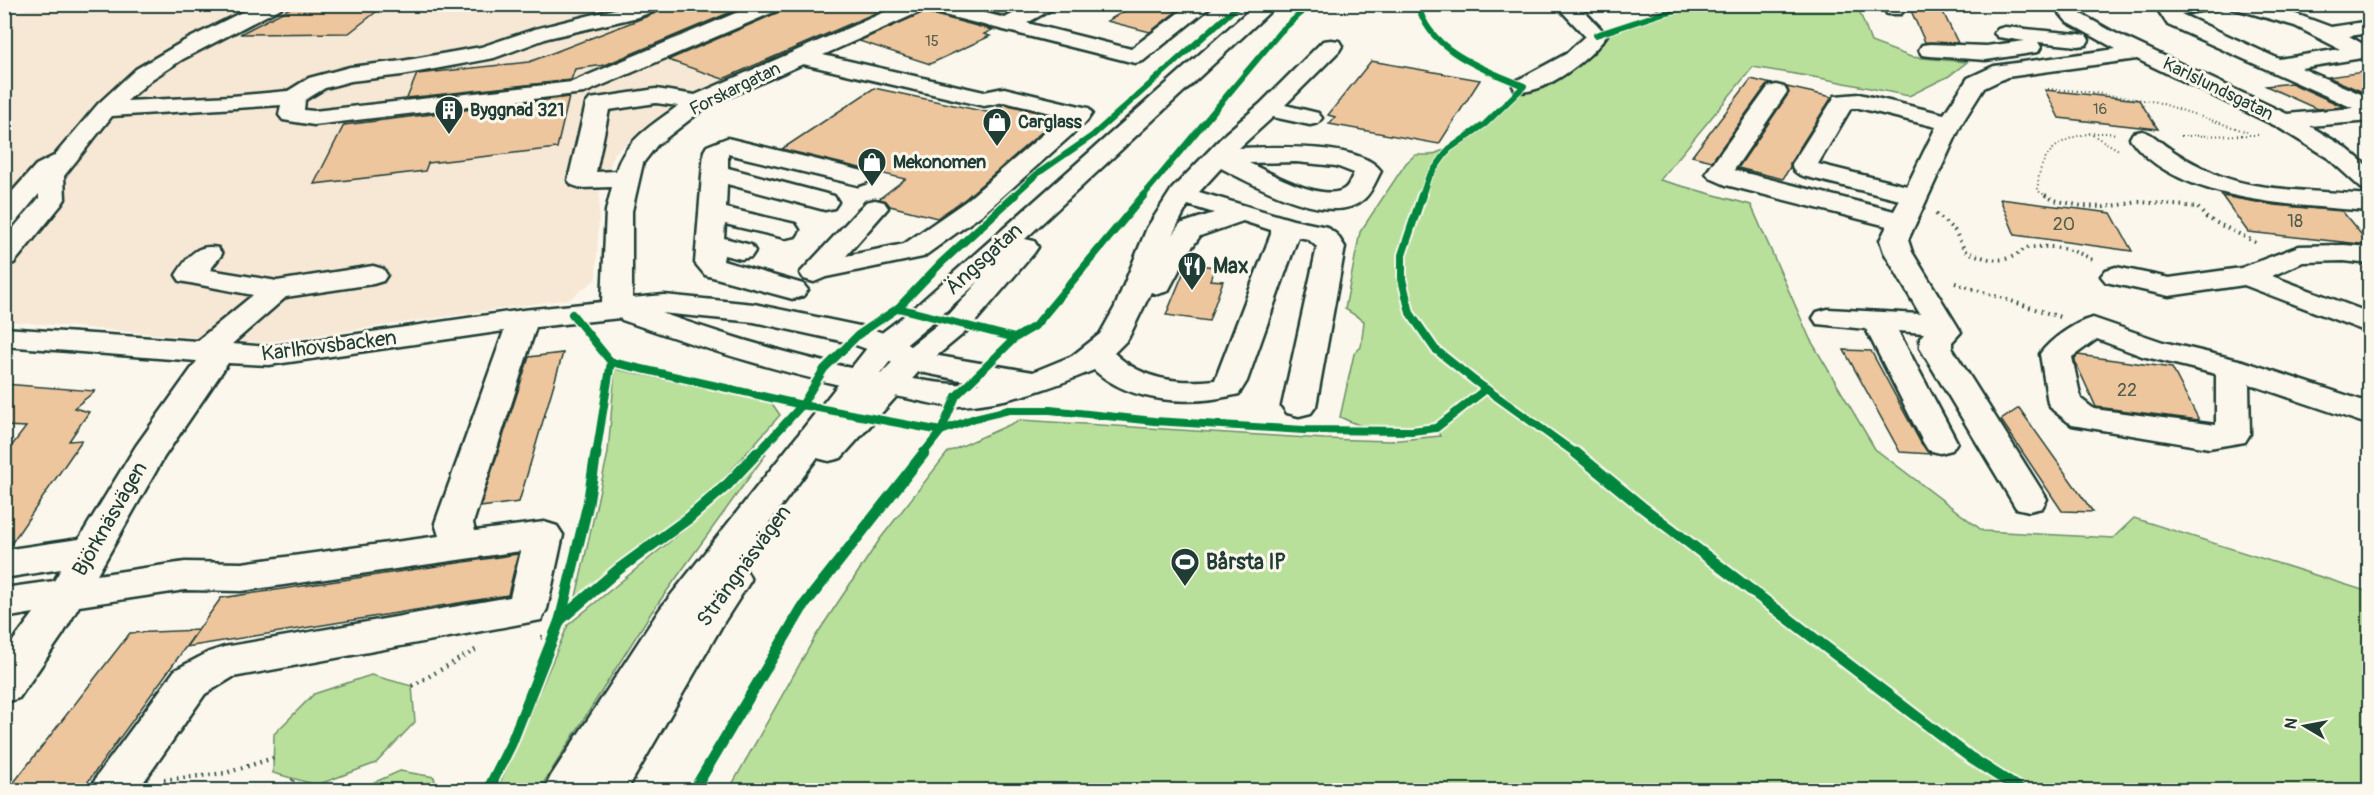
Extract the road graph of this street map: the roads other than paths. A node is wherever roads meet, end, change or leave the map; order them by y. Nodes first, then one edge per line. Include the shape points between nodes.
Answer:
1 (274, 4) edge
2 (655, 4) edge
3 (776, 4) edge
4 (1047, 4) edge
5 (1203, 4) edge
6 (1268, 4) edge
7 (1566, 4) edge
8 (2062, 4) edge
9 (2214, 4) edge
10 (2239, 4) edge
11 (935, 6) edge
12 (1006, 26) junction
13 (2370, 27) edge
14 (1980, 31) dead end
15 (2331, 33) junction
16 (2106, 36) junction
17 (2078, 40) junction
18 (1331, 46) dead end
19 (1930, 50) dead end
20 (2140, 52) junction
21 (811, 59) junction
22 (2277, 66) junction
23 (1524, 86) dead end
24 (1776, 92) dead end
25 (294, 97) junction
26 (698, 102) junction
27 (2370, 107) edge
28 (106, 110) junction
29 (724, 110) dead end
30 (1268, 110) junction
31 (2370, 114) edge
32 (1310, 118) dead end
33 (2284, 121) junction
34 (1950, 123) junction
35 (2142, 138) road end
36 (1217, 156) junction
37 (62, 161) junction
38 (715, 173) junction
39 (858, 177) dead end
40 (626, 179) junction
41 (2370, 182) edge
42 (1181, 195) junction
43 (1916, 196) junction
44 (825, 202) dead end
45 (2370, 203) edge
46 (875, 208) dead end
47 (713, 213) junction
48 (1241, 213) junction
49 (4, 218) edge
50 (1904, 222) junction
51 (1285, 228) junction
52 (785, 230) dead end
53 (711, 243) junction
54 (741, 252) dead end
55 (208, 254) dead end
56 (2370, 256) edge
57 (4, 257) edge
58 (4, 265) edge
59 (818, 270) junction
60 (373, 275) dead end
61 (2116, 276) road end
62 (2247, 276) junction
63 (277, 290) junction
64 (793, 290) junction
65 (617, 308) junction
66 (754, 313) junction
67 (1828, 318) dead end
68 (523, 320) junction
69 (1877, 321) junction
70 (2370, 324) edge
71 (1942, 325) junction
72 (4, 337) edge
73 (724, 345) junction
74 (210, 353) junction
75 (1105, 362) junction
76 (886, 368) junction
77 (2232, 368) junction
78 (1299, 406) dead end
79 (2370, 415) edge
80 (1940, 442) dead end
81 (2029, 499) dead end
82 (460, 547) junction
83 (92, 551) junction
84 (4, 564) edge
85 (67, 594) junction
86 (4, 603) edge
87 (4, 686) edge
88 (117, 784) edge
89 (567, 790) edge
90 (603, 790) edge

1 - 28 street via 145,74
2 - 25 street via 632,13 542,33 486,53 350,74 317,83
3 - 25 street via 576,88 315,118 291,115
4 - 12 street
5 - 12 street via 1135,56
6 - 76 street, Ängsgatan via 1115,144 958,323
7 - 23 street via 1596,35 1592,44
8 - 16 street, Karlslundsgatan via 2074,18
9 - 22 street via 2168,10 2175,21
10 - 15 street via 2274,10
11 - 12 street
11 - 21 street, Forskargatan
13 - 15 street
14 - 17 street
15 - 22 street via 2360,52
16 - 17 street
16 - 20 street, Karlslundsgatan
17 - 19 street via 1986,53
18 - 30 street
20 - 33 street, Karlslundsgatan
20 - 34 street via 1994,75 1976,82
21 - 26 street, Forskargatan
21 - 29 street via 800,72 781,78
21 - 59 street via 984,99 1004,95 1080,112 975,207 913,251
22 - 27 street
24 - 50 street via 1719,173
25 - 28 street
26 - 40 street, Forskargatan via 648,140 631,162
26 - 40 street via 656,96 598,104 581,180
28 - 37 street
30 - 32 street
30 - 36 street
31 - 33 street
33 - 41 street, Karlslundsgatan via 2337,153
34 - 43 street
34 - 43 street via 1842,100 1805,164 1812,171
35 - 45 street via 2149,148 2167,159 2226,186
36 - 36 street via 1297,194 1335,201 1353,195 1368,171 1359,163 1315,156
36 - 42 street
37 - 49 street via 45,170
37 - 57 street via 51,175 52,199
37 - 58 street via 68,198 32,243
38 - 39 street via 716,151 727,145
38 - 44 street
38 - 47 street
40 - 65 street, Forskargatan via 619,211
42 - 48 street
42 - 75 street via 1161,228
43 - 50 street
46 - 59 street
47 - 52 street
47 - 53 street
48 - 51 street
48 - 75 street via 1190,230
50 - 71 street via 1895,244
51 - 75 street via 1227,387 1203,392 1163,387 1127,379
51 - 78 street via 1315,231 1325,236 1331,247
53 - 54 street
53 - 64 street via 709,263 714,269
55 - 63 street via 190,275
56 - 62 street via 2299,254
59 - 64 street
60 - 63 street
61 - 62 street via 2169,287
62 - 70 street
63 - 74 street, Björknäsvägen
64 - 66 street
65 - 66 street via 664,304
65 - 68 street, Karlhovsbacken
65 - 73 street
66 - 73 street
66 - 76 street via 858,335
67 - 69 street
68 - 74 street, Karlhovsbacken via 269,356
68 - 82 street via 454,523
69 - 71 street
69 - 80 street
71 - 81 street via 1946,332 1936,338 1936,348
72 - 74 street, Karlhovsbacken
73 - 76 street
74 - 83 street, Björknäsvägen
75 - 76 street via 1083,363 997,392 956,396
76 - 89 street, Strängnäsvägen via 674,620
76 - 90 street, Strängnäsvägen via 710,611
77 - 77 street via 2233,434 2209,437 2084,418 2065,403 2056,354 2093,327 2153,349
77 - 79 street
82 - 85 street via 242,577 185,576
82 - 88 street via 544,535 527,609 224,663 190,682
83 - 84 street
83 - 85 street, Björknäsvägen
85 - 86 street
85 - 87 street, Björknäsvägen

